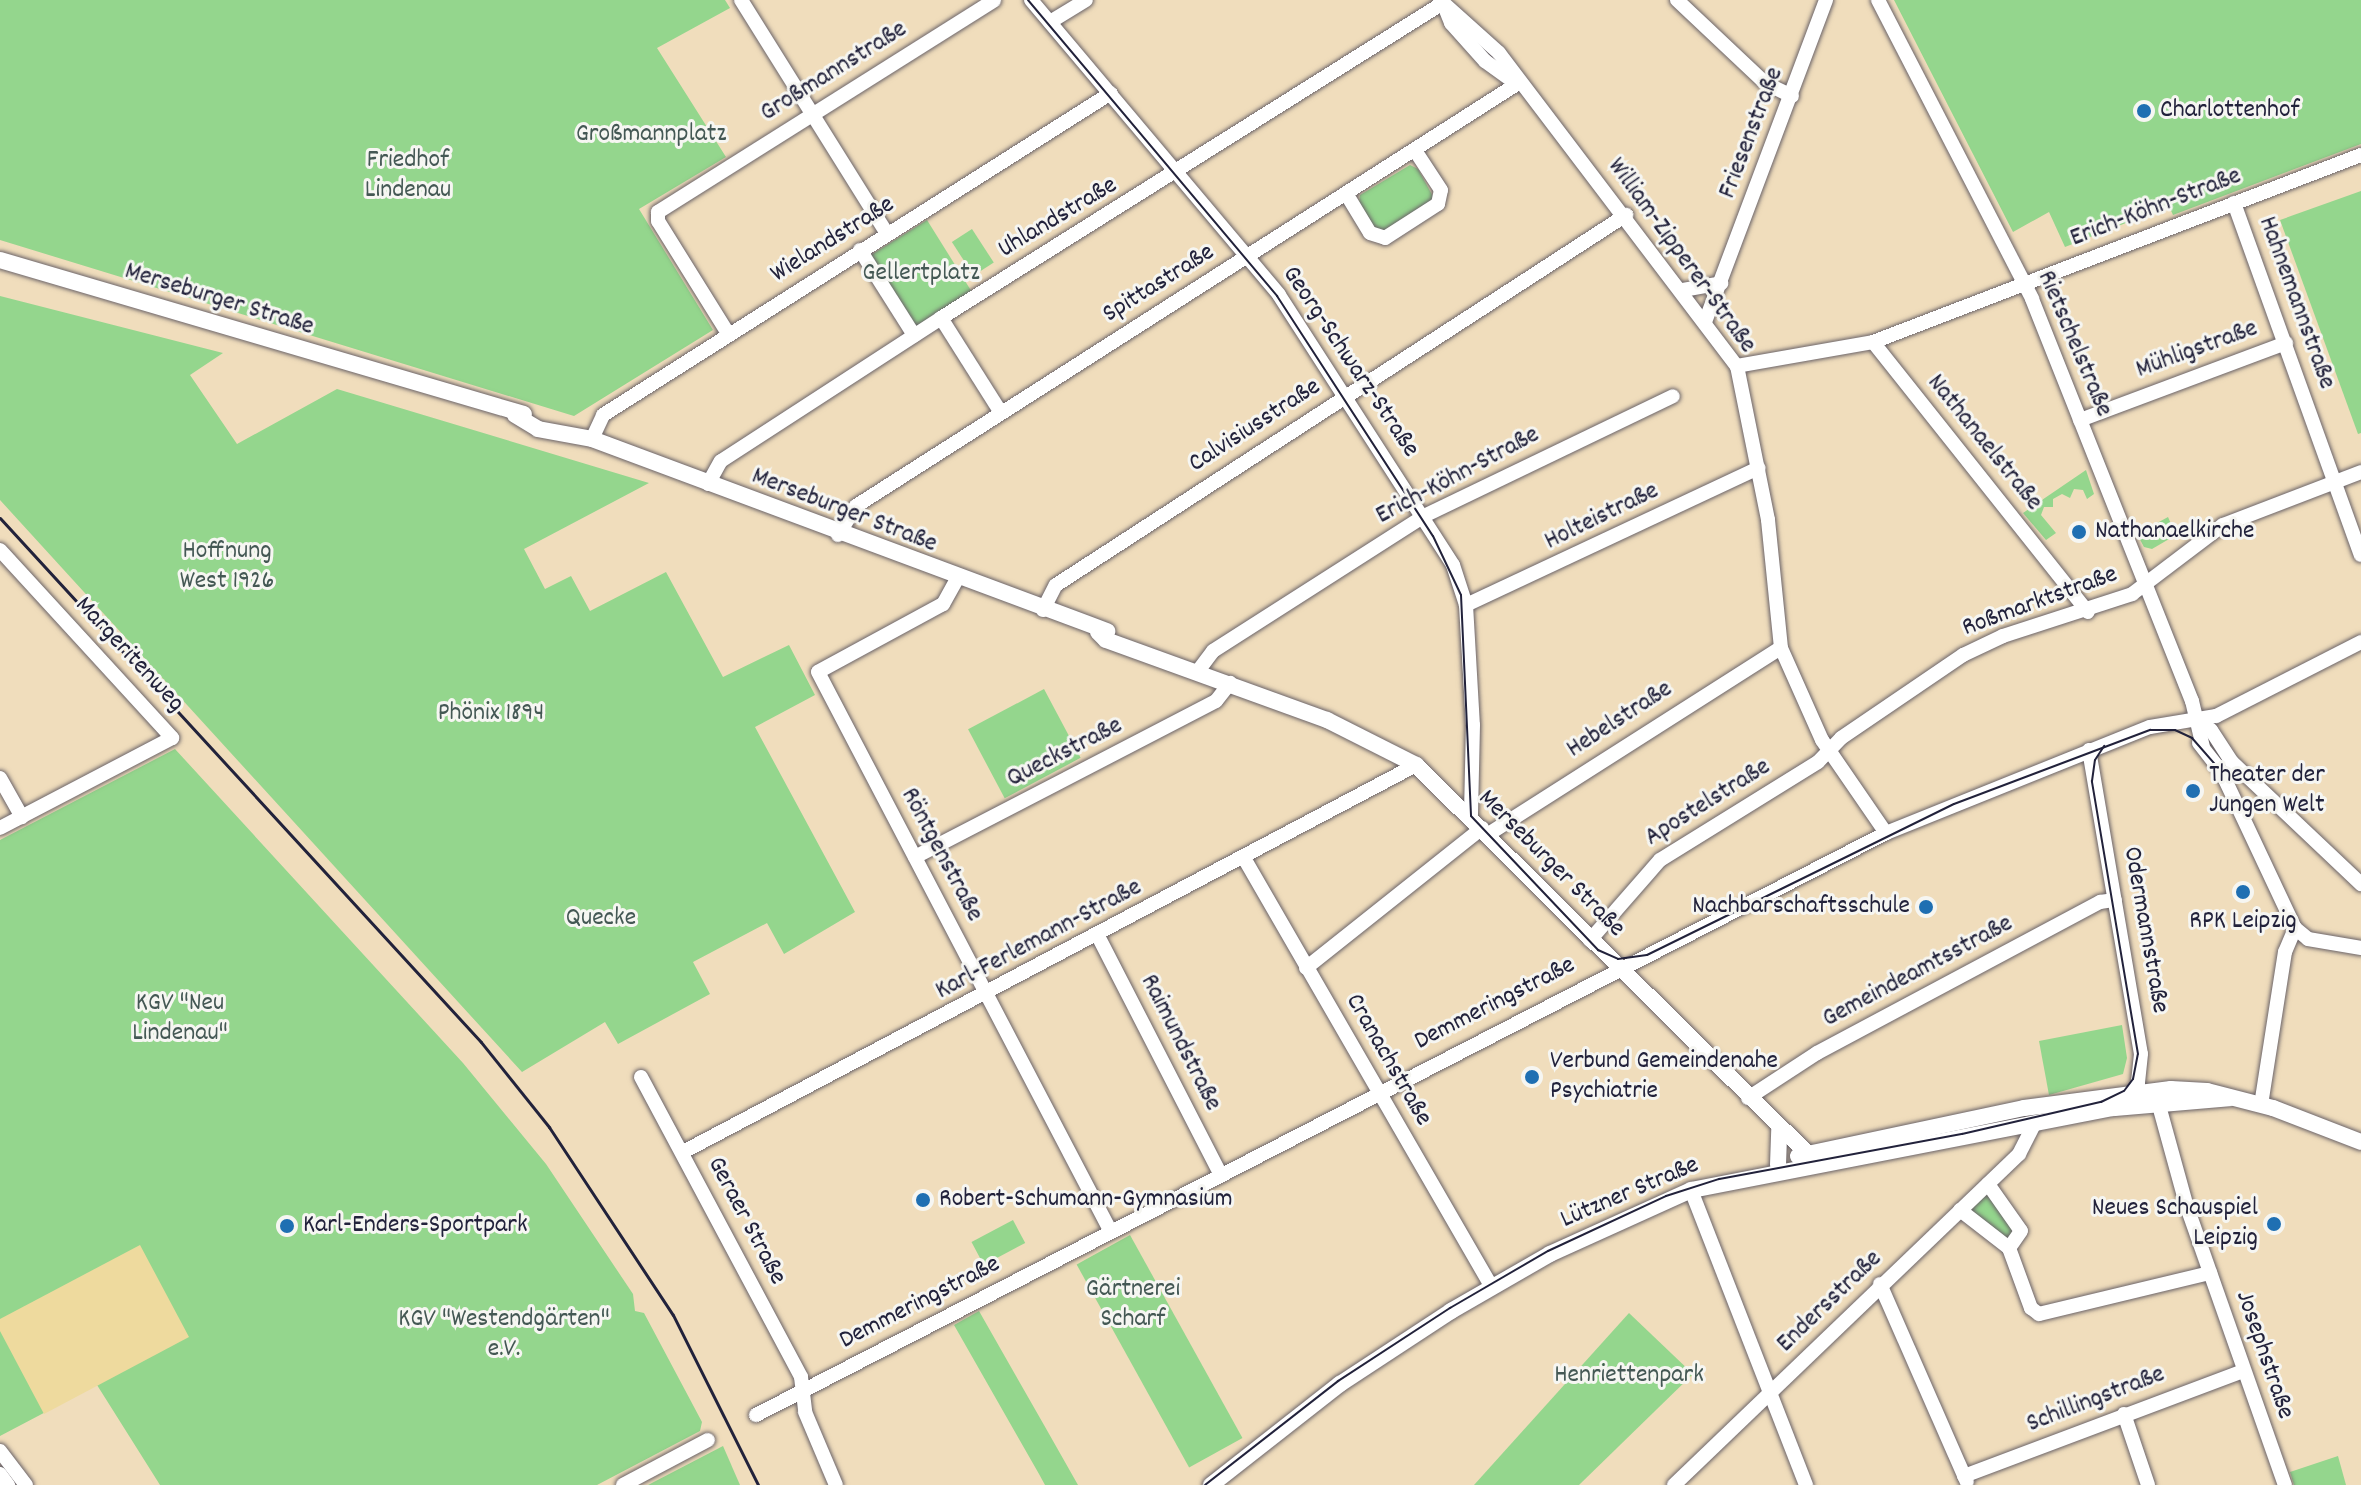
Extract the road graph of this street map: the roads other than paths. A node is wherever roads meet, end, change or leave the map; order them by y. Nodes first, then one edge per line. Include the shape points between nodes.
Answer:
1 (741, 0) edge
2 (994, 0) edge
3 (1031, 0) edge
4 (1086, 0) edge
5 (1677, 0) edge
6 (1826, 0) edge
7 (1878, 0) edge
8 (1442, 2) edge
9 (1050, 22) junction
10 (1517, 84) junction
11 (1111, 93) junction
12 (1792, 96) junction
13 (810, 116) junction
14 (1416, 152) junction
15 (2361, 155) edge
16 (1177, 172) junction
17 (1347, 195) junction
18 (2234, 203) junction
19 (1626, 215) junction
20 (887, 234) junction
21 (860, 250) junction
22 (1247, 257) junction
23 (0, 260) edge
24 (1721, 283) junction
25 (2025, 285) junction
26 (1683, 290) junction
27 (941, 318) junction
28 (1705, 322) junction
29 (729, 335) junction
30 (914, 335) junction
31 (1873, 342) junction
32 (2286, 343) junction
33 (1737, 366) junction
34 (1345, 396) junction
35 (1673, 396) dead end
36 (1001, 413) junction
37 (2080, 420) junction
38 (592, 439) junction
39 (1758, 468) junction
40 (2361, 472) edge
41 (2336, 481) junction
42 (708, 484) junction
43 (1424, 516) junction
44 (838, 535) junction
45 (0, 550) edge
46 (2361, 555) edge
47 (957, 579) junction
48 (2145, 586) junction
49 (1466, 605) junction
50 (1043, 610) junction
51 (2088, 612) junction
52 (2361, 642) edge
53 (1781, 648) junction
54 (1198, 671) junction
55 (1230, 683) junction
56 (2164, 725) junction
57 (2200, 734) junction
58 (2089, 750) junction
59 (1829, 751) junction
60 (1416, 765) junction
61 (0, 778) edge
62 (22, 817) junction
63 (1480, 826) junction
64 (0, 828) edge
65 (1886, 833) junction
66 (915, 857) junction
67 (1244, 858) junction
68 (2361, 884) edge
69 (2115, 900) junction
70 (2295, 928) junction
71 (1098, 936) junction
72 (1590, 940) junction
73 (2361, 948) edge
74 (1620, 967) junction
75 (1306, 968) junction
76 (989, 995) junction
77 (641, 1077) dead end
78 (2134, 1090) junction
79 (1379, 1092) junction
80 (1748, 1098) junction
81 (2230, 1098) junction
82 (2158, 1102) junction
83 (2261, 1105) junction
84 (2114, 1108) junction
85 (2036, 1115) junction
86 (2015, 1127) junction
87 (1779, 1129) junction
88 (2361, 1142) edge
89 (683, 1152) junction
90 (1805, 1153) junction
91 (2019, 1154) junction
92 (1818, 1164) junction
93 (1770, 1168) junction
94 (1220, 1173) junction
95 (1988, 1184) junction
96 (1691, 1190) junction
97 (1960, 1210) junction
98 (1110, 1230) junction
99 (2009, 1248) junction
100 (2210, 1273) junction
101 (1880, 1284) junction
102 (1491, 1286) junction
103 (2244, 1371) junction
104 (803, 1390) junction
105 (1769, 1394) junction
106 (2124, 1414) junction
107 (756, 1415) dead end
108 (708, 1440) dead end
109 (0, 1451) edge
110 (0, 1474) edge
111 (1966, 1481) edge
112 (8, 1485) edge
113 (26, 1485) edge
114 (623, 1485) edge
115 (836, 1485) edge
116 (1211, 1485) edge
117 (1674, 1485) edge
118 (1806, 1485) edge
119 (2148, 1485) edge
120 (2285, 1485) edge

1 - 13 street
2 - 13 street, Großmannstraße
3 - 9 street, Georg-Schwarz-Straße
4 - 9 street
5 - 12 street via 1765,83
6 - 12 street, Friesenstraße
7 - 25 street, Rietschelstraße
8 - 10 street, William-Zipperer-Straße via 1481,33
8 - 16 street, Uhlandstraße
9 - 11 street, Georg-Schwarz-Straße
10 - 14 street, Spittastraße
10 - 19 street, William-Zipperer-Straße
11 - 16 street, Georg-Schwarz-Straße
11 - 20 street, Wielandstraße
12 - 24 street, Friesenstraße
13 - 20 street
13 - 29 street, Großmannstraße via 658,212 658,221
14 - 17 street, Spittastraße
14 - 17 street via 1441,190 1438,204 1385,238 1370,233
15 - 18 street, Erich-Köhn-Straße
16 - 22 street, Georg-Schwarz-Straße
16 - 27 street, Uhlandstraße
17 - 22 street, Spittastraße
18 - 25 street, Erich-Köhn-Straße
18 - 32 street, Hahnemannstraße
19 - 26 street, William-Zipperer-Straße
19 - 34 street, Calvisiusstraße
20 - 21 street, Wielandstraße
21 - 29 street, Wielandstraße
21 - 30 street
22 - 34 street, Georg-Schwarz-Straße via 1279,295
22 - 36 street, Spittastraße
23 - 38 main road, Merseburger Straße via 515,415 545,431
24 - 26 street
24 - 28 street, Friesenstraße
25 - 31 street, Erich-Köhn-Straße
25 - 37 street, Rietschelstraße
26 - 28 street, William-Zipperer-Straße
27 - 30 street, Uhlandstraße
27 - 36 street
28 - 33 street, William-Zipperer-Straße
29 - 38 street, Wielandstraße via 603,415
30 - 42 street, Uhlandstraße via 721,461
31 - 33 street, Erich-Köhn-Straße
31 - 51 street, Nathanaelstraße
32 - 37 street, Mühligstraße
32 - 41 street, Hahnemannstraße
33 - 39 street, William-Zipperer-Straße
34 - 43 street, Georg-Schwarz-Straße
34 - 50 street, Calvisiusstraße via 1056,585
35 - 43 street, Erich-Köhn-Straße
36 - 44 street, Spittastraße via 856,506
37 - 48 street, Rietschelstraße
38 - 42 main road, Merseburger Straße
39 - 49 street, Holteistraße
39 - 53 street, William-Zipperer-Straße
40 - 41 street, Roßmarktstraße
41 - 46 street, Hahnemannstraße
41 - 48 street, Roßmarktstraße via 2223,525
42 - 44 main road, Merseburger Straße
43 - 49 street, Georg-Schwarz-Straße via 1453,565
43 - 54 street, Erich-Köhn-Straße via 1213,651
44 - 47 main road, Merseburger Straße
45 - 62 street, Margeritenweg via 172,738
47 - 50 main road, Merseburger Straße
47 - 66 street, Röntgenstraße via 943,604 818,672
48 - 51 street, Roßmarktstraße
48 - 57 street, Rietschelstraße
49 - 63 street, Georg-Schwarz-Straße
50 - 54 main road, Merseburger Straße via 1165,651
51 - 59 street, Roßmarktstraße via 1986,642
52 - 57 street, Demmeringstraße via 2216,716
53 - 59 street, William-Zipperer-Straße
53 - 63 street, Hebelstraße
54 - 55 main road, Merseburger Straße
55 - 60 main road, Merseburger Straße via 1342,726
55 - 66 street, Queckstraße via 1216,701
56 - 57 street, Demmeringstraße
56 - 57 street
56 - 58 street, Demmeringstraße
57 - 68 street via 2211,730 2252,782
57 - 70 street
58 - 65 street, Demmeringstraße
58 - 69 street, Odermannstraße
59 - 65 street, William-Zipperer-Straße
59 - 72 street, Apostelstraße via 1641,875
60 - 63 main road, Merseburger Straße
60 - 67 street, Karl-Ferlemann-Straße
61 - 62 street
62 - 64 street, Margeritenweg
63 - 72 main road, Merseburger Straße
63 - 75 street, Hebelstraße
65 - 74 street, Demmeringstraße
66 - 76 street, Röntgenstraße
67 - 71 street, Karl-Ferlemann-Straße
67 - 75 street, Cranachstraße
69 - 78 street, Odermannstraße via 2141,1054
69 - 80 street, Gemeindeamtsstraße via 2100,902 1807,1058
70 - 73 street via 2308,939
70 - 83 street via 2285,952
71 - 76 street, Karl-Ferlemann-Straße
71 - 94 street, Raimundstraße
72 - 74 main road, Merseburger Straße
74 - 79 street, Demmeringstraße
74 - 80 main road, Merseburger Straße
75 - 79 street, Cranachstraße
76 - 89 street, Karl-Ferlemann-Straße
76 - 98 street, Röntgenstraße
77 - 89 street, Geraer Straße
78 - 81 main road, Lützner Straße via 2194,1090
78 - 84 street
78 - 85 main road, Lützner Straße
79 - 94 street, Demmeringstraße
79 - 102 street, Cranachstraße
80 - 87 main road, Merseburger Straße
81 - 82 main road, Lützner Straße
81 - 83 main road, Lützner Straße
82 - 84 main road, Lützner Straße
82 - 100 street, Josephstraße
83 - 88 main road, Lützner Straße
84 - 85 main road, Lützner Straße
85 - 86 main road, Lützner Straße
85 - 90 main road, Lützner Straße
85 - 91 street, Endersstraße
86 - 91 street
86 - 92 main road, Lützner Straße
87 - 90 main road, Merseburger Straße
87 - 93 main road
89 - 104 street, Geraer Straße via 801,1377
90 - 92 main road, Merseburger Straße
90 - 93 main road, Lützner Straße
91 - 95 street, Endersstraße
92 - 93 main road, Lützner Straße
93 - 96 main road, Lützner Straße
94 - 98 street, Demmeringstraße
95 - 97 street, Endersstraße
95 - 99 street via 2021,1231
96 - 102 main road, Lützner Straße
96 - 105 street via 1703,1210
97 - 99 street
97 - 101 street, Endersstraße
98 - 104 street, Demmeringstraße
99 - 100 street via 2031,1308 2039,1314
100 - 103 street, Josephstraße
101 - 105 street, Endersstraße
101 - 111 street
102 - 116 main road, Lützner Straße via 1340,1384
103 - 106 street, Schillingstraße
103 - 120 street, Josephstraße
104 - 107 street, Demmeringstraße
104 - 115 street, Geraer Straße via 805,1412
105 - 117 street, Endersstraße
105 - 118 street
106 - 111 street, Schillingstraße
106 - 119 street
108 - 114 street
109 - 113 street
110 - 112 street

